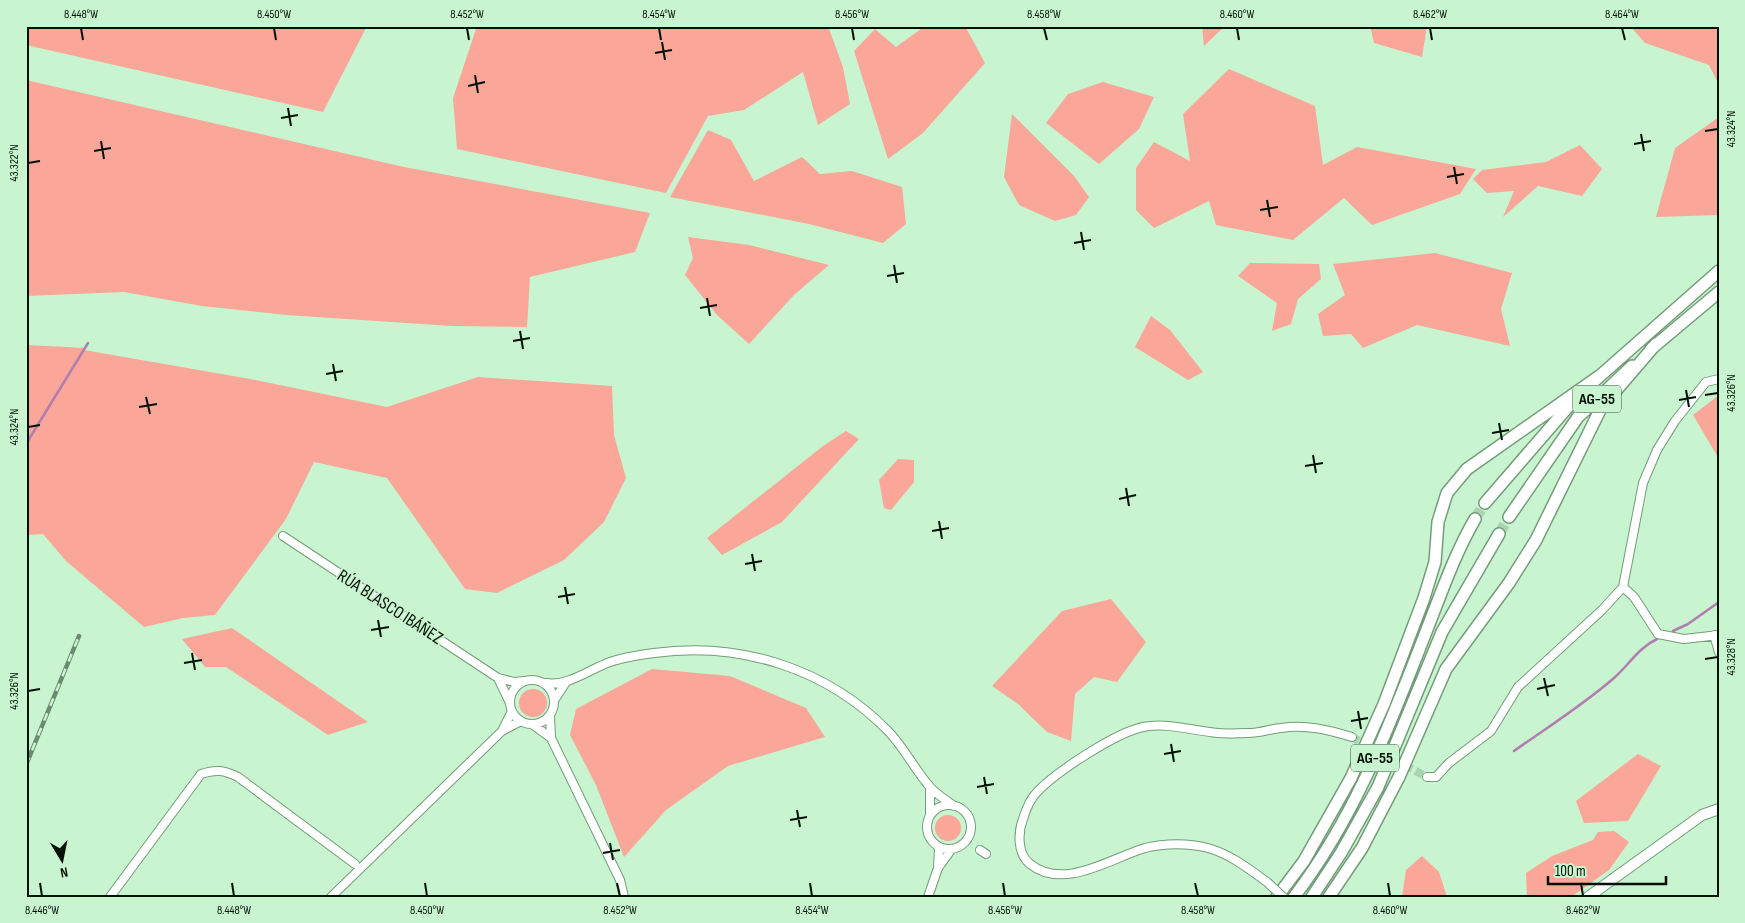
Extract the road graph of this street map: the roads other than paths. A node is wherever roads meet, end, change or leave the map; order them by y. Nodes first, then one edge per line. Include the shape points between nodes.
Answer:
1 (1719, 272) edge
2 (1719, 292) edge
3 (1656, 344) junction
4 (1598, 377) junction
5 (1719, 379) edge
6 (1485, 503) tunnel mouth
7 (1509, 517) tunnel mouth
8 (1475, 519) tunnel mouth
9 (1498, 534) tunnel mouth
10 (283, 536) dead end
11 (1623, 587) junction
12 (1716, 635) edge
13 (1719, 652) edge
14 (498, 678) junction
15 (524, 680) junction
16 (566, 682) junction
17 (546, 683) junction
18 (555, 699) junction
19 (510, 703) junction
20 (512, 712) junction
21 (550, 715) junction
22 (520, 721) junction
23 (532, 724) junction
24 (502, 731) junction
25 (1352, 737) tunnel mouth
26 (551, 738) junction
27 (1427, 777) dead end
28 (930, 787) junction
29 (954, 806) junction
30 (1719, 809) edge
31 (930, 815) junction
32 (939, 848) junction
33 (951, 850) junction
34 (354, 864) dead end
35 (938, 868) junction
36 (110, 897) edge
37 (331, 897) edge
38 (624, 897) edge
39 (928, 897) edge
40 (1278, 897) edge
41 (1283, 897) edge
42 (1294, 897) edge
43 (1312, 897) edge
44 (1329, 897) edge
45 (1588, 897) edge

1 - 4 highway, AG-55
2 - 3 highway, AG-55
3 - 7 highway, AG-55 via 1616,378 1578,417
3 - 44 highway via 1602,408 1536,540 1446,669 1399,777 1362,848
4 - 6 highway, AG-55
4 - 40 highway via 1472,466 1447,493 1438,522 1434,562 1424,598 1384,704 1351,778 1304,861
5 - 11 street via 1706,382 1657,450 1643,483
8 - 42 highway, AG-55 via 1449,570 1361,791 1332,842
9 - 43 highway, AG-55 via 1442,632 1378,787 1341,854
10 - 14 street, RÚA BLASCO IBÁÑEZ
11 - 12 street via 1634,597 1658,634 1684,640
11 - 27 street via 1518,687 1491,731 1436,777
12 - 13 street
14 - 15 street, RÚA BLASCO IBÁÑEZ via 514,682
14 - 19 street
15 - 17 street via 536,679
15 - 19 street via 513,690
16 - 17 street
16 - 18 street
16 - 28 street via 610,662 656,652 721,650 774,660 829,685 870,714 906,752
17 - 18 street
18 - 21 street
19 - 20 street
20 - 22 street
20 - 24 street
21 - 23 street
21 - 26 street
22 - 23 street
22 - 24 street
23 - 26 street
24 - 37 street
25 - 41 street, bridge via 1310,727 1283,727 1256,733 1142,727 1116,737 1055,777 1036,793 1020,826 1022,853 1029,864 1056,874 1081,872 1147,848 1180,844 1210,848 1237,861
26 - 38 street via 620,880
28 - 29 street
28 - 31 street
29 - 31 street via 940,807
29 - 33 street via 964,811 971,827 966,842
30 - 45 main road via 1702,815
31 - 32 street via 926,830
32 - 33 street
32 - 35 street
33 - 35 street
34 - 36 street via 238,777 224,770 213,770 201,774
35 - 39 street

